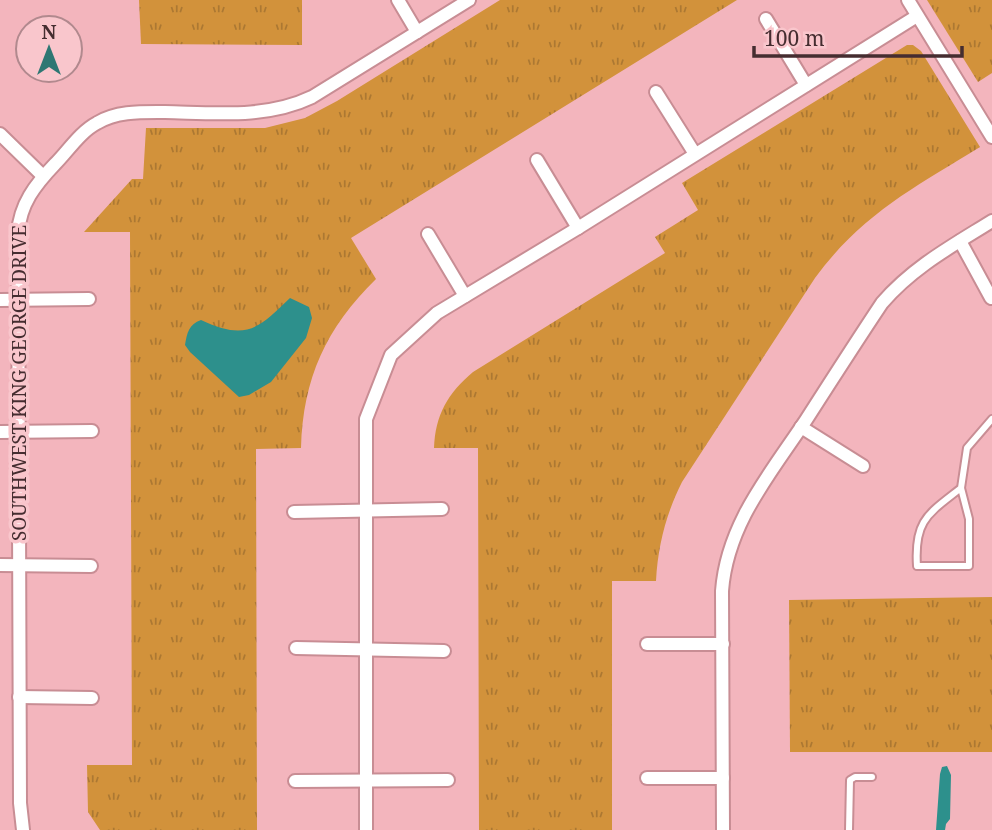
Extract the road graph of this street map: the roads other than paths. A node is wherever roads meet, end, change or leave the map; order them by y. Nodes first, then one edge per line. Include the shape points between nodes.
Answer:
1 (398, 0) edge
2 (469, 0) edge
3 (908, 0) edge
4 (918, 16) junction
5 (766, 19) dead end
6 (417, 32) junction
7 (806, 85) junction
8 (656, 92) dead end
9 (0, 134) edge
10 (992, 137) edge
11 (695, 155) junction
12 (537, 160) dead end
13 (43, 176) junction
14 (992, 222) edge
15 (578, 228) junction
16 (428, 234) dead end
17 (960, 241) junction
18 (465, 296) junction
19 (990, 298) edge
20 (18, 299) junction
21 (89, 299) dead end
22 (0, 300) edge
23 (992, 419) edge
24 (801, 427) junction
25 (92, 431) dead end
26 (0, 432) edge
27 (18, 432) junction
28 (863, 466) dead end
29 (961, 488) junction
30 (442, 509) dead end
31 (364, 511) junction
32 (294, 512) dead end
33 (0, 565) edge
34 (19, 565) junction
35 (91, 566) dead end
36 (648, 644) dead end
37 (723, 644) junction
38 (296, 648) dead end
39 (366, 649) junction
40 (444, 651) dead end
41 (19, 698) junction
42 (92, 698) dead end
43 (872, 777) dead end
44 (648, 778) dead end
45 (723, 778) junction
46 (367, 780) junction
47 (448, 780) dead end
48 (295, 782) dead end
49 (23, 830) edge
50 (366, 830) edge
51 (723, 830) edge
52 (849, 830) edge

1 - 6 street
2 - 6 street, SOUTHWEST KING GEORGE DRIVE
3 - 4 street
4 - 7 street
4 - 10 street
5 - 7 street
6 - 13 street, SOUTHWEST KING GEORGE DRIVE via 295,105 256,112 111,116 87,130
7 - 11 street
8 - 11 street
9 - 13 street
11 - 15 street
12 - 15 street
13 - 20 street, SOUTHWEST KING GEORGE DRIVE via 19,218
14 - 17 street
15 - 18 street
16 - 18 street
17 - 19 street
17 - 24 street via 900,282 882,303
18 - 31 street via 437,313 391,355 366,419
20 - 21 street
20 - 22 street
20 - 27 street, SOUTHWEST KING GEORGE DRIVE
23 - 29 lane via 967,448
24 - 28 street
24 - 37 street via 734,534 724,570
25 - 27 street
26 - 27 street
27 - 34 street, SOUTHWEST KING GEORGE DRIVE
29 - 29 lane via 923,522 916,536 917,566 968,566 969,519
30 - 31 street
31 - 32 street
31 - 39 street
33 - 34 street
34 - 35 street
34 - 41 street, SOUTHWEST KING GEORGE DRIVE
36 - 37 street
37 - 45 street
38 - 39 street
39 - 40 street
39 - 46 street
41 - 42 street
41 - 49 street, SOUTHWEST KING GEORGE DRIVE
43 - 52 lane via 850,780
44 - 45 street
45 - 51 street
46 - 47 street
46 - 48 street
46 - 50 street

